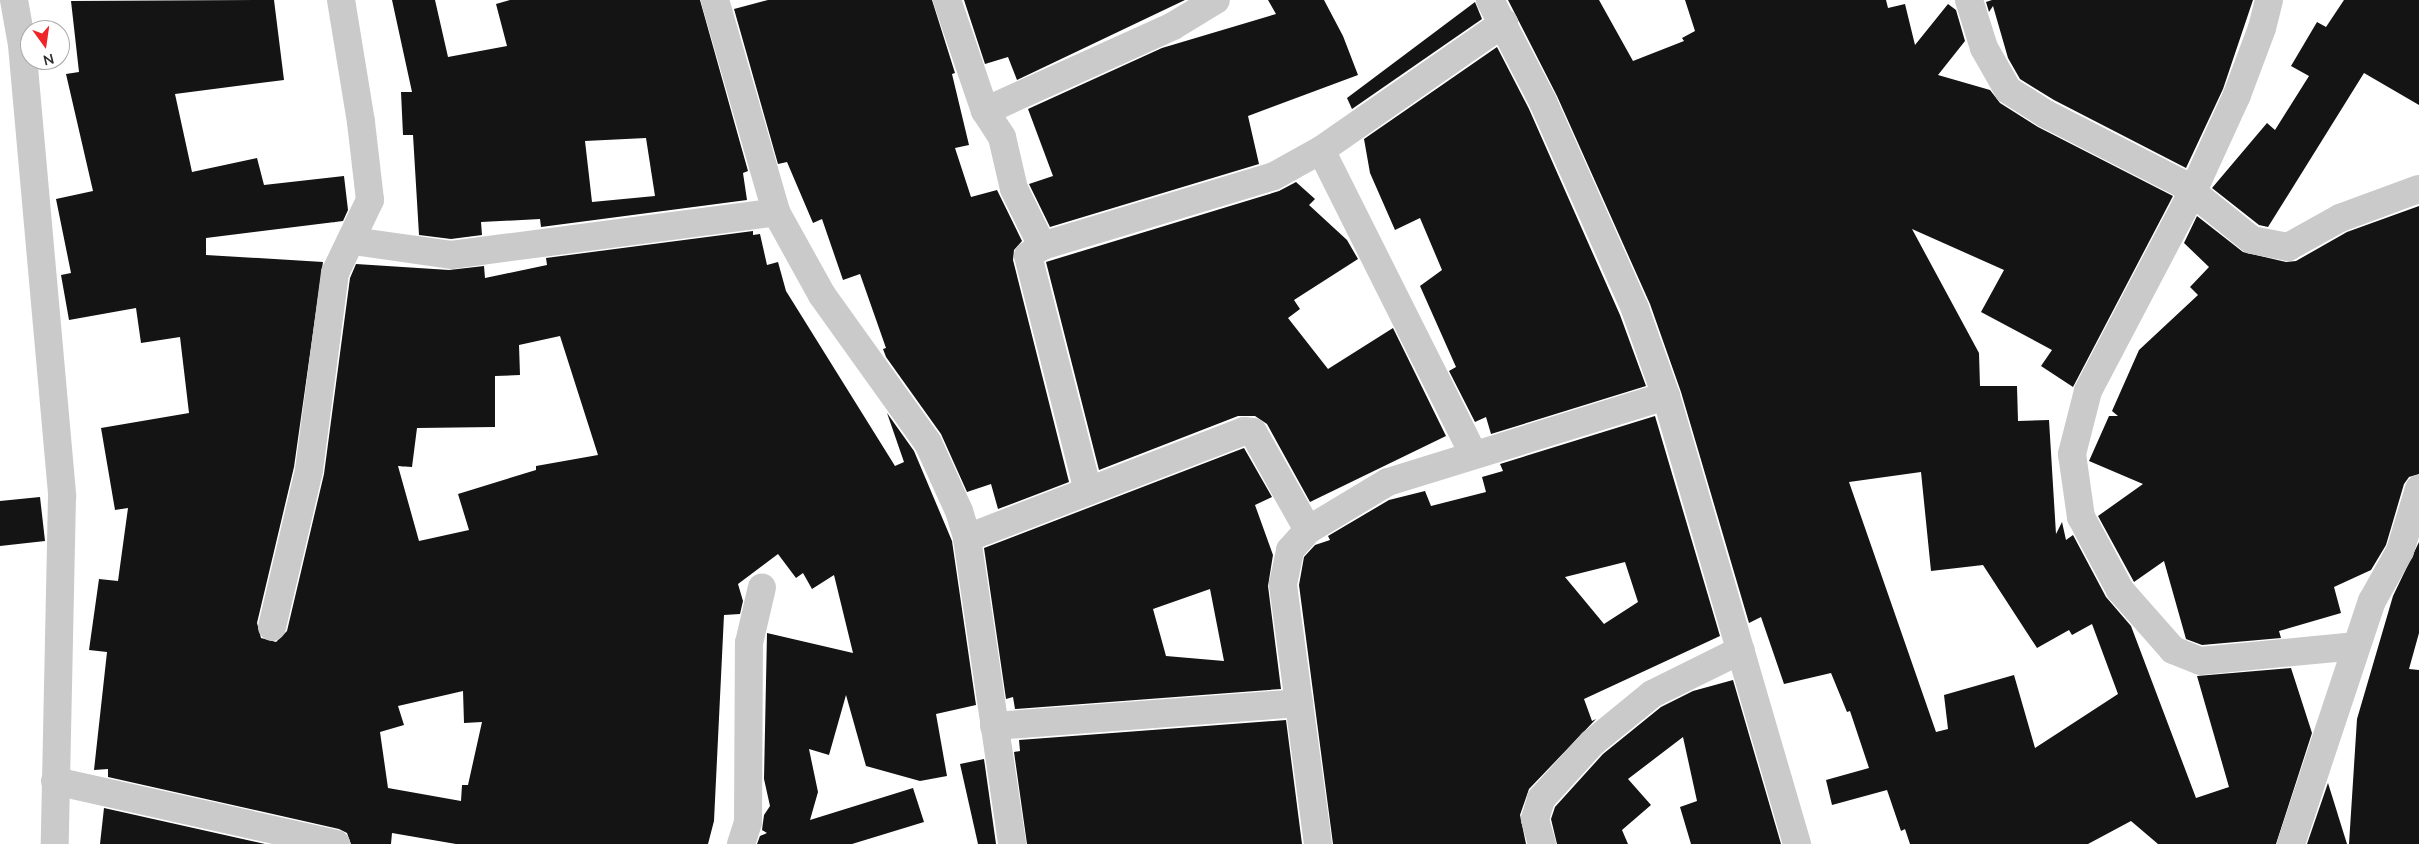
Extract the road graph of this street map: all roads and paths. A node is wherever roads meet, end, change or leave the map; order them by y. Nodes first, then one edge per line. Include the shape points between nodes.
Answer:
1 (14, 0) edge
2 (341, 0) edge
3 (715, 0) edge
4 (947, 0) edge
5 (1216, 0) edge
6 (1490, 0) edge
7 (1969, 0) edge
8 (2268, 0) edge
9 (1504, 23) junction
10 (985, 111) junction
11 (1321, 150) junction
12 (2419, 189) edge
13 (2193, 191) junction
14 (776, 212) junction
15 (353, 241) junction
16 (1042, 246) junction
17 (1666, 396) junction
18 (1473, 454) junction
19 (2419, 488) edge
20 (1088, 491) junction
21 (1308, 530) junction
22 (967, 538) junction
23 (762, 588) dead end
24 (272, 627) dead end
25 (2356, 646) junction
26 (1741, 650) junction
27 (1299, 704) junction
28 (994, 726) junction
29 (55, 781) junction
30 (55, 844) edge
31 (336, 844) edge
32 (741, 844) edge
33 (1012, 844) edge
34 (1318, 844) edge
35 (1542, 844) edge
36 (1797, 844) edge
37 (2291, 844) edge

1 - 29 street via 22,45 62,496
2 - 15 street via 370,200
3 - 14 street
4 - 10 street
5 - 10 street via 1173,26
6 - 9 street
7 - 13 street via 1984,48 2008,90 2046,114
8 - 13 street via 2262,28 2237,95
9 - 11 street
9 - 17 street via 1544,102 1631,300
10 - 16 street via 1002,137 1014,189
11 - 16 street via 1274,176
11 - 18 street
12 - 13 street via 2340,218 2288,247 2252,240
13 - 25 street via 2088,391 2072,454 2081,517 2120,590 2173,650 2200,661
14 - 15 street via 451,255
14 - 22 street via 822,295 928,443
15 - 24 street via 335,273 308,470
16 - 20 street via 1028,256
17 - 18 street
17 - 26 street
18 - 21 street via 1388,482
19 - 25 street via 2400,551 2372,601
20 - 21 street via 1244,431 1253,432
20 - 22 street
21 - 27 street via 1290,550 1283,584
22 - 28 street
23 - 32 street via 749,643 748,822
25 - 37 street
26 - 35 street via 1652,694 1592,743 1541,799 1535,819
26 - 36 street
27 - 28 street
27 - 34 street
28 - 33 street
29 - 30 street
29 - 31 street

